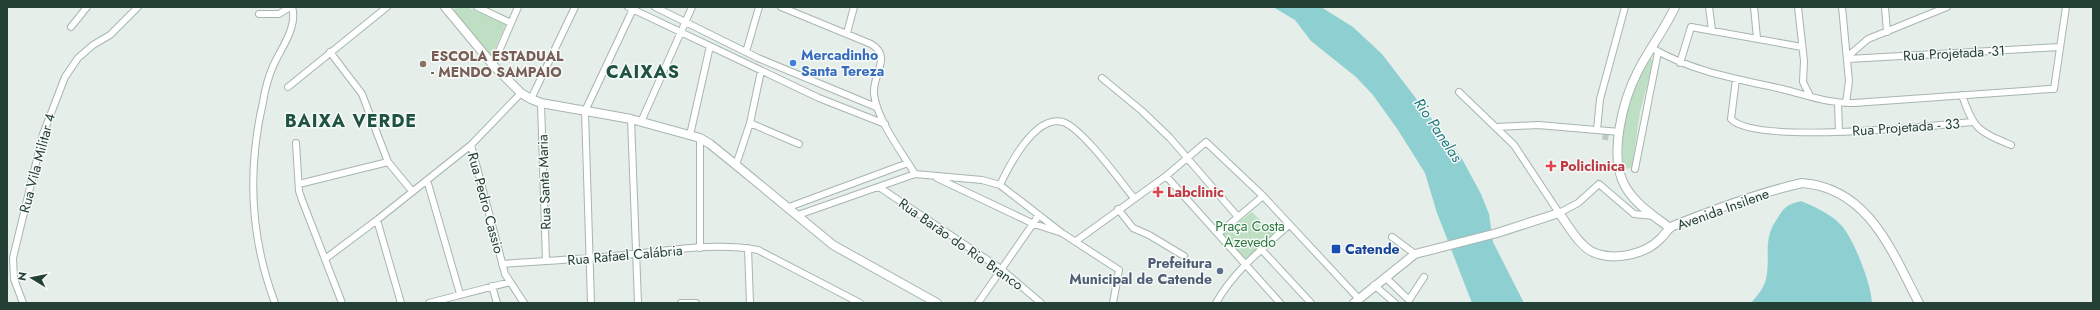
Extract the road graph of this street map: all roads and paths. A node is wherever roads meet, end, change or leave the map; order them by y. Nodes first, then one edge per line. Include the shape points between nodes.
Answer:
1 (87, 7) edge
2 (138, 7) edge
3 (291, 7) edge
4 (386, 7) edge
5 (477, 7) edge
6 (518, 7) edge
7 (575, 7) edge
8 (655, 7) edge
9 (692, 7) edge
10 (759, 7) edge
11 (781, 7) edge
12 (854, 7) edge
13 (1624, 7) edge
14 (1675, 7) edge
15 (1709, 7) edge
16 (1754, 7) edge
17 (1798, 7) edge
18 (1842, 7) edge
19 (1885, 7) edge
20 (1947, 7) edge
21 (2066, 7) edge
22 (446, 8) edge
23 (632, 8) edge
24 (259, 14) dead end
25 (686, 21) junction
26 (511, 23) junction
27 (71, 27) dead end
28 (1712, 30) junction
29 (1887, 32) junction
30 (680, 33) junction
31 (847, 33) junction
32 (1757, 38) junction
33 (710, 46) junction
34 (1802, 47) junction
35 (2060, 47) junction
36 (1655, 50) junction
37 (330, 52) junction
38 (746, 52) junction
39 (1848, 58) junction
40 (1680, 63) junction
41 (493, 65) junction
42 (761, 71) junction
43 (1102, 78) dead end
44 (1736, 79) junction
45 (1803, 82) junction
46 (288, 87) dead end
47 (1459, 92) dead end
48 (520, 93) junction
49 (1797, 93) junction
50 (1962, 95) junction
51 (1810, 96) junction
52 (531, 99) junction
53 (541, 103) junction
54 (1838, 103) junction
55 (1846, 103) junction
56 (876, 107) junction
57 (585, 112) junction
58 (630, 119) junction
59 (641, 122) junction
60 (1972, 122) junction
61 (750, 123) junction
62 (885, 124) junction
63 (1497, 127) junction
64 (1596, 130) junction
65 (1620, 132) junction
66 (1839, 132) junction
67 (690, 135) junction
68 (700, 138) junction
69 (296, 143) dead end
70 (799, 144) dead end
71 (471, 145) junction
72 (2011, 145) dead end
73 (1188, 158) junction
74 (388, 162) junction
75 (908, 163) junction
76 (736, 165) junction
77 (1635, 169) dead end
78 (915, 174) junction
79 (1166, 176) junction
80 (935, 177) junction
81 (426, 180) junction
82 (299, 184) junction
83 (1000, 185) junction
84 (879, 187) junction
85 (412, 191) junction
86 (1263, 196) junction
87 (1134, 198) junction
88 (789, 208) junction
89 (1118, 209) junction
90 (1559, 213) junction
91 (798, 215) junction
92 (1039, 215) junction
93 (1654, 216) junction
94 (1238, 217) junction
95 (377, 220) junction
96 (1034, 224) junction
97 (1289, 225) junction
98 (1670, 228) junction
99 (1062, 233) junction
100 (1218, 234) junction
101 (1392, 237) dead end
102 (1076, 241) junction
103 (700, 248) junction
104 (748, 248) junction
105 (1261, 249) junction
106 (638, 254) junction
107 (1415, 254) junction
108 (1184, 256) dead end
109 (325, 259) junction
110 (589, 259) junction
111 (546, 261) junction
112 (1245, 263) junction
113 (502, 264) junction
114 (1001, 269) junction
115 (1385, 277) junction
116 (1424, 277) dead end
117 (510, 282) junction
118 (1374, 285) junction
119 (492, 286) junction
120 (460, 294) junction
121 (1356, 301) edge
122 (23, 303) edge
123 (275, 303) edge
124 (342, 303) edge
125 (401, 303) edge
126 (429, 303) edge
127 (497, 303) edge
128 (524, 303) edge
129 (591, 303) edge
130 (638, 303) edge
131 (681, 303) edge
132 (692, 303) edge
133 (696, 303) edge
134 (750, 303) edge
135 (860, 303) edge
136 (937, 303) edge
137 (978, 303) edge
138 (1041, 303) edge
139 (1113, 303) edge
140 (1216, 303) edge
141 (1280, 303) edge
142 (1311, 303) edge
143 (1395, 303) edge
144 (1919, 303) edge

1 - 27 street
2 - 122 street, Rua Vila Militar 4 via 110,35 78,58 65,77 54,104 43,134 13,258 14,278
3 - 24 street via 279,14
3 - 123 street via 293,22 274,65 263,101 257,131 253,183 252,204 262,265
4 - 37 street
5 - 26 street
6 - 26 street
7 - 52 street
8 - 25 street
9 - 25 street
10 - 38 street
11 - 31 street
12 - 31 street
13 - 64 street via 1600,98
14 - 36 street
15 - 28 street
16 - 32 street
17 - 34 street
18 - 39 street
19 - 29 street
20 - 29 street
21 - 35 street
22 - 41 street
23 - 30 street
23 - 57 street
25 - 30 street
25 - 38 street
26 - 41 street
28 - 32 street
28 - 40 street via 1691,27
29 - 39 street via 1868,40
30 - 33 street
30 - 59 street
31 - 56 street via 880,51 882,59 874,87
32 - 34 street
33 - 42 street
33 - 67 street
34 - 45 street
35 - 39 street, Rua Projetada -31
35 - 50 street via 2054,89
36 - 40 street
36 - 65 street via 1637,72 1624,109
36 - 77 street
37 - 46 street
37 - 74 street via 362,94
38 - 56 street
39 - 55 street via 1850,81
40 - 44 street via 1707,73
41 - 48 street
42 - 61 street
42 - 62 street via 819,98
43 - 73 street via 1142,111
44 - 49 street
44 - 66 street, Rua Projetada - 33 via 1730,116 1732,121 1785,132
45 - 49 street
45 - 51 street
47 - 63 street
48 - 52 street
48 - 71 street, Rua Pedro Cassio
49 - 51 street
50 - 55 street
50 - 60 street
51 - 54 street
52 - 53 street
53 - 57 street
53 - 111 street, Rua Santa Maria
54 - 55 street
54 - 66 street
56 - 62 street
57 - 58 street
57 - 110 street
58 - 59 street
58 - 106 street
59 - 67 street
60 - 66 street, Rua Projetada - 33
60 - 72 street via 1982,132
61 - 70 street
61 - 76 street
62 - 75 street
63 - 64 street via 1538,125
63 - 90 street via 1530,166
64 - 65 street
65 - 93 street via 1618,158 1625,186
67 - 68 street
68 - 76 street
68 - 103 street
69 - 82 street
71 - 81 street
71 - 113 street, Rua Pedro Cassio
73 - 79 street
73 - 86 street via 1206,142
73 - 94 street
74 - 82 street
74 - 85 street
75 - 78 street
75 - 88 street
76 - 88 street
78 - 80 street
78 - 84 street, Rua Barão do Rio Branco
79 - 87 street
79 - 100 street
80 - 83 street via 982,180
80 - 96 street
81 - 85 street
81 - 120 street
82 - 109 street via 302,200
83 - 87 street via 1020,147 1040,129 1054,121 1071,126
83 - 92 street
84 - 91 street, Rua Barão do Rio Branco
84 - 114 street, Rua Barão do Rio Branco
85 - 95 street
86 - 94 street
86 - 97 street
87 - 89 street
88 - 91 street
89 - 102 street
89 - 108 street via 1133,228
90 - 93 street via 1578,203 1599,184 1634,214
90 - 98 street, Avenida Insilene via 1587,249 1596,254 1609,256 1621,256 1645,249 1660,240
90 - 107 street via 1497,233
91 - 136 street via 833,245
92 - 96 street
92 - 99 street
93 - 98 street
94 - 100 street
95 - 109 street
95 - 125 street
96 - 99 street
96 - 114 street
97 - 105 street
97 - 121 street
98 - 144 street, Avenida Insilene via 1786,187 1802,183 1816,184 1834,190 1864,211 1876,227
99 - 102 street
100 - 112 street
101 - 107 street
102 - 139 street via 1120,270
103 - 104 street, Rua Rafael Calábria
103 - 106 street, Rua Rafael Calábria
104 - 134 street
104 - 135 street, Rua Rafael Calábria via 758,250
105 - 112 street
105 - 142 street
106 - 110 street, Rua Rafael Calábria
106 - 130 street
107 - 115 street
109 - 124 street
110 - 111 street, Rua Rafael Calábria
110 - 129 street
111 - 113 street, Rua Rafael Calábria
112 - 140 street
112 - 141 street
113 - 117 street, Rua Pedro Cassio
114 - 137 street
114 - 138 street, Rua Barão do Rio Branco
115 - 116 street via 1409,300
115 - 118 street
117 - 119 street
117 - 128 street, Rua Pedro Cassio
118 - 121 street
118 - 143 street
119 - 120 street
119 - 127 street
120 - 126 street
131 - 132 street
132 - 133 street

